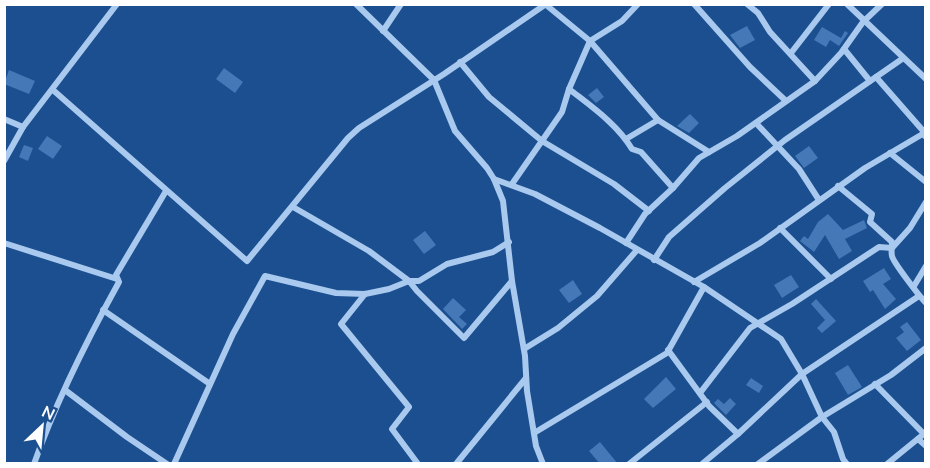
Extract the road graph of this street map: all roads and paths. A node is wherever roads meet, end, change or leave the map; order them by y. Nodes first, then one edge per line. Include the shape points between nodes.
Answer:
1 (117, 4) edge
2 (356, 4) edge
3 (401, 4) edge
4 (638, 4) edge
5 (694, 4) edge
6 (747, 4) edge
7 (829, 4) edge
8 (847, 4) edge
9 (545, 5) edge
10 (878, 6) edge
11 (863, 22) junction
12 (383, 31) junction
13 (590, 41) junction
14 (844, 49) junction
15 (791, 53) junction
16 (902, 59) junction
17 (460, 62) junction
18 (873, 79) junction
19 (926, 79) edge
20 (434, 80) junction
21 (815, 81) junction
22 (568, 89) junction
23 (53, 90) junction
24 (786, 101) junction
25 (4, 119) edge
26 (657, 120) junction
27 (756, 123) junction
28 (23, 127) junction
29 (925, 132) edge
30 (926, 137) edge
31 (626, 139) junction
32 (542, 141) junction
33 (778, 146) junction
34 (709, 152) junction
35 (890, 153) junction
36 (4, 161) edge
37 (494, 179) junction
38 (926, 182) edge
39 (512, 184) junction
40 (838, 186) junction
41 (673, 188) junction
42 (166, 190) junction
43 (819, 200) junction
44 (926, 202) edge
45 (293, 207) junction
46 (649, 211) junction
47 (780, 228) junction
48 (509, 242) junction
49 (4, 243) edge
50 (626, 243) junction
51 (892, 248) junction
52 (637, 250) junction
53 (654, 260) junction
54 (926, 266) edge
55 (117, 279) junction
56 (831, 279) junction
57 (410, 280) junction
58 (512, 281) junction
59 (694, 282) junction
60 (914, 286) junction
61 (704, 287) junction
62 (365, 294) junction
63 (919, 296) junction
64 (926, 303) edge
65 (103, 310) junction
66 (758, 324) junction
67 (926, 348) edge
68 (524, 349) junction
69 (668, 350) junction
70 (802, 374) junction
71 (526, 377) junction
72 (210, 384) junction
73 (875, 384) junction
74 (65, 390) junction
75 (700, 393) junction
76 (706, 402) junction
77 (822, 417) junction
78 (534, 433) junction
79 (925, 433) edge
80 (738, 434) junction
81 (918, 439) junction
82 (926, 446) edge
83 (34, 464) edge
84 (167, 464) edge
85 (174, 464) edge
86 (418, 464) edge
87 (456, 464) edge
88 (543, 464) edge
89 (629, 464) edge
90 (702, 464) edge
91 (758, 464) edge
92 (847, 464) edge
93 (888, 464) edge

1 - 23 street
2 - 12 street
3 - 12 street
4 - 13 street via 622,21
5 - 24 street
6 - 15 street
7 - 15 street
8 - 11 street
9 - 13 street
9 - 17 street
10 - 11 street
11 - 14 street
11 - 16 street
12 - 20 street
13 - 22 street
13 - 26 street
14 - 18 street
14 - 21 street
15 - 21 street
16 - 18 street
16 - 19 street
17 - 20 street
17 - 32 street via 489,97
18 - 29 street
18 - 33 street
20 - 37 street via 455,131
20 - 45 street via 358,128
21 - 24 street
22 - 31 street
22 - 32 street via 562,112
23 - 28 street
23 - 42 street
24 - 27 street
25 - 28 street
26 - 31 street
26 - 34 street
27 - 33 street
27 - 34 street
28 - 36 street
29 - 30 street
29 - 35 street
31 - 41 street
32 - 39 street
32 - 46 street via 614,184
33 - 43 street
33 - 53 street via 669,237
34 - 41 street
35 - 38 street
35 - 40 street
37 - 39 street
37 - 48 street via 503,201
39 - 50 street
40 - 43 street
40 - 51 street via 872,214 870,222 892,242
41 - 46 street
42 - 45 street via 247,261
42 - 55 street
43 - 47 street
44 - 51 street
45 - 57 street
46 - 50 street
47 - 56 street
47 - 59 street
48 - 57 street via 493,252 447,264 419,281
48 - 58 street
49 - 55 street
50 - 52 street
51 - 56 street via 879,247
51 - 60 street via 892,258
52 - 53 street
52 - 68 street via 597,296
53 - 59 street
54 - 60 street
55 - 65 street via 119,282
56 - 66 street
57 - 58 street via 464,338
57 - 62 street
58 - 68 street
59 - 61 street
60 - 63 street
61 - 66 street
61 - 69 street
62 - 72 street via 336,293 265,276
62 - 86 street via 341,324 409,407 392,429
63 - 64 street
63 - 70 street
65 - 72 street
65 - 74 street
66 - 70 street via 781,339
66 - 75 street via 750,328
67 - 73 street
68 - 71 street
69 - 75 street
69 - 78 street
70 - 77 street
70 - 80 street
71 - 78 street
71 - 87 street
72 - 85 street
73 - 77 street
73 - 79 street
74 - 83 street
74 - 84 street
75 - 76 street
76 - 80 street
76 - 89 street
77 - 91 street
77 - 92 street via 834,432
78 - 88 street
79 - 81 street
80 - 90 street
81 - 82 street
81 - 93 street

